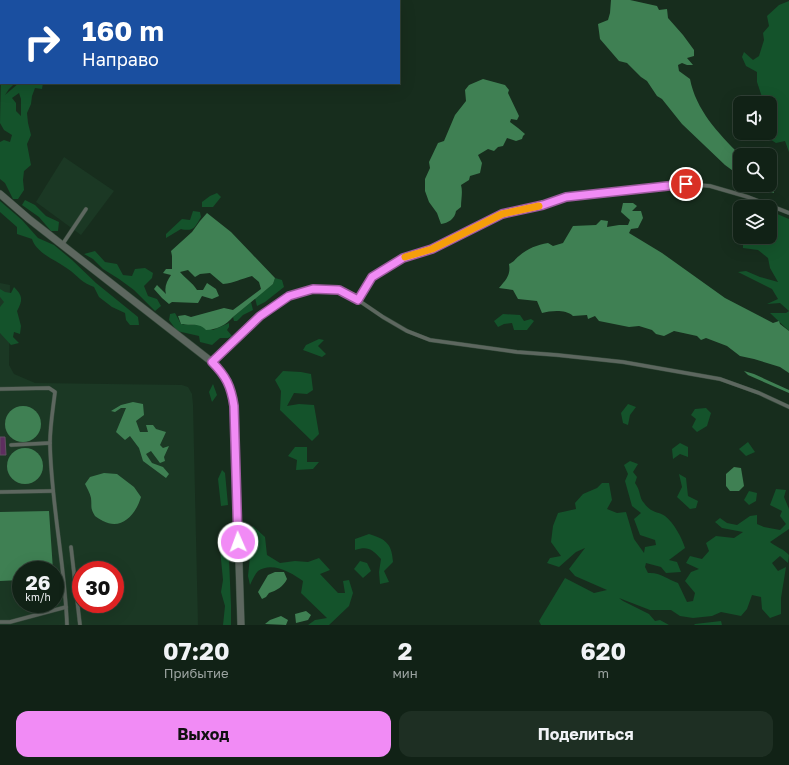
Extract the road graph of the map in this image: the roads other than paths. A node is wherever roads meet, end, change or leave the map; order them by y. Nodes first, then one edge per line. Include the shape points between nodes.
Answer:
1 (0, 194) edge
2 (86, 209) dead end
3 (789, 213) edge
4 (62, 245) junction
5 (358, 300) junction
6 (212, 362) junction
7 (0, 389) edge
8 (789, 407) edge
9 (50, 443) junction
10 (11, 445) dead end
11 (53, 491) junction
12 (0, 492) edge
13 (71, 547) dead end
14 (66, 607) junction
15 (0, 622) edge
16 (67, 625) edge
17 (80, 625) edge
18 (241, 625) edge

1 - 4 street
2 - 4 lane
3 - 5 lane via 748,196 710,186 686,184 566,197 502,214 432,249 403,258 372,277
4 - 6 street
5 - 6 lane via 339,290 313,289 289,296 260,316
5 - 8 lane via 407,331 430,340 517,352 623,362 720,379
6 - 18 street via 228,382 234,406
7 - 9 lane via 49,388 55,392
9 - 10 lane
9 - 11 lane
11 - 12 lane
11 - 14 lane
13 - 17 lane
14 - 15 lane via 10,622
14 - 16 lane

